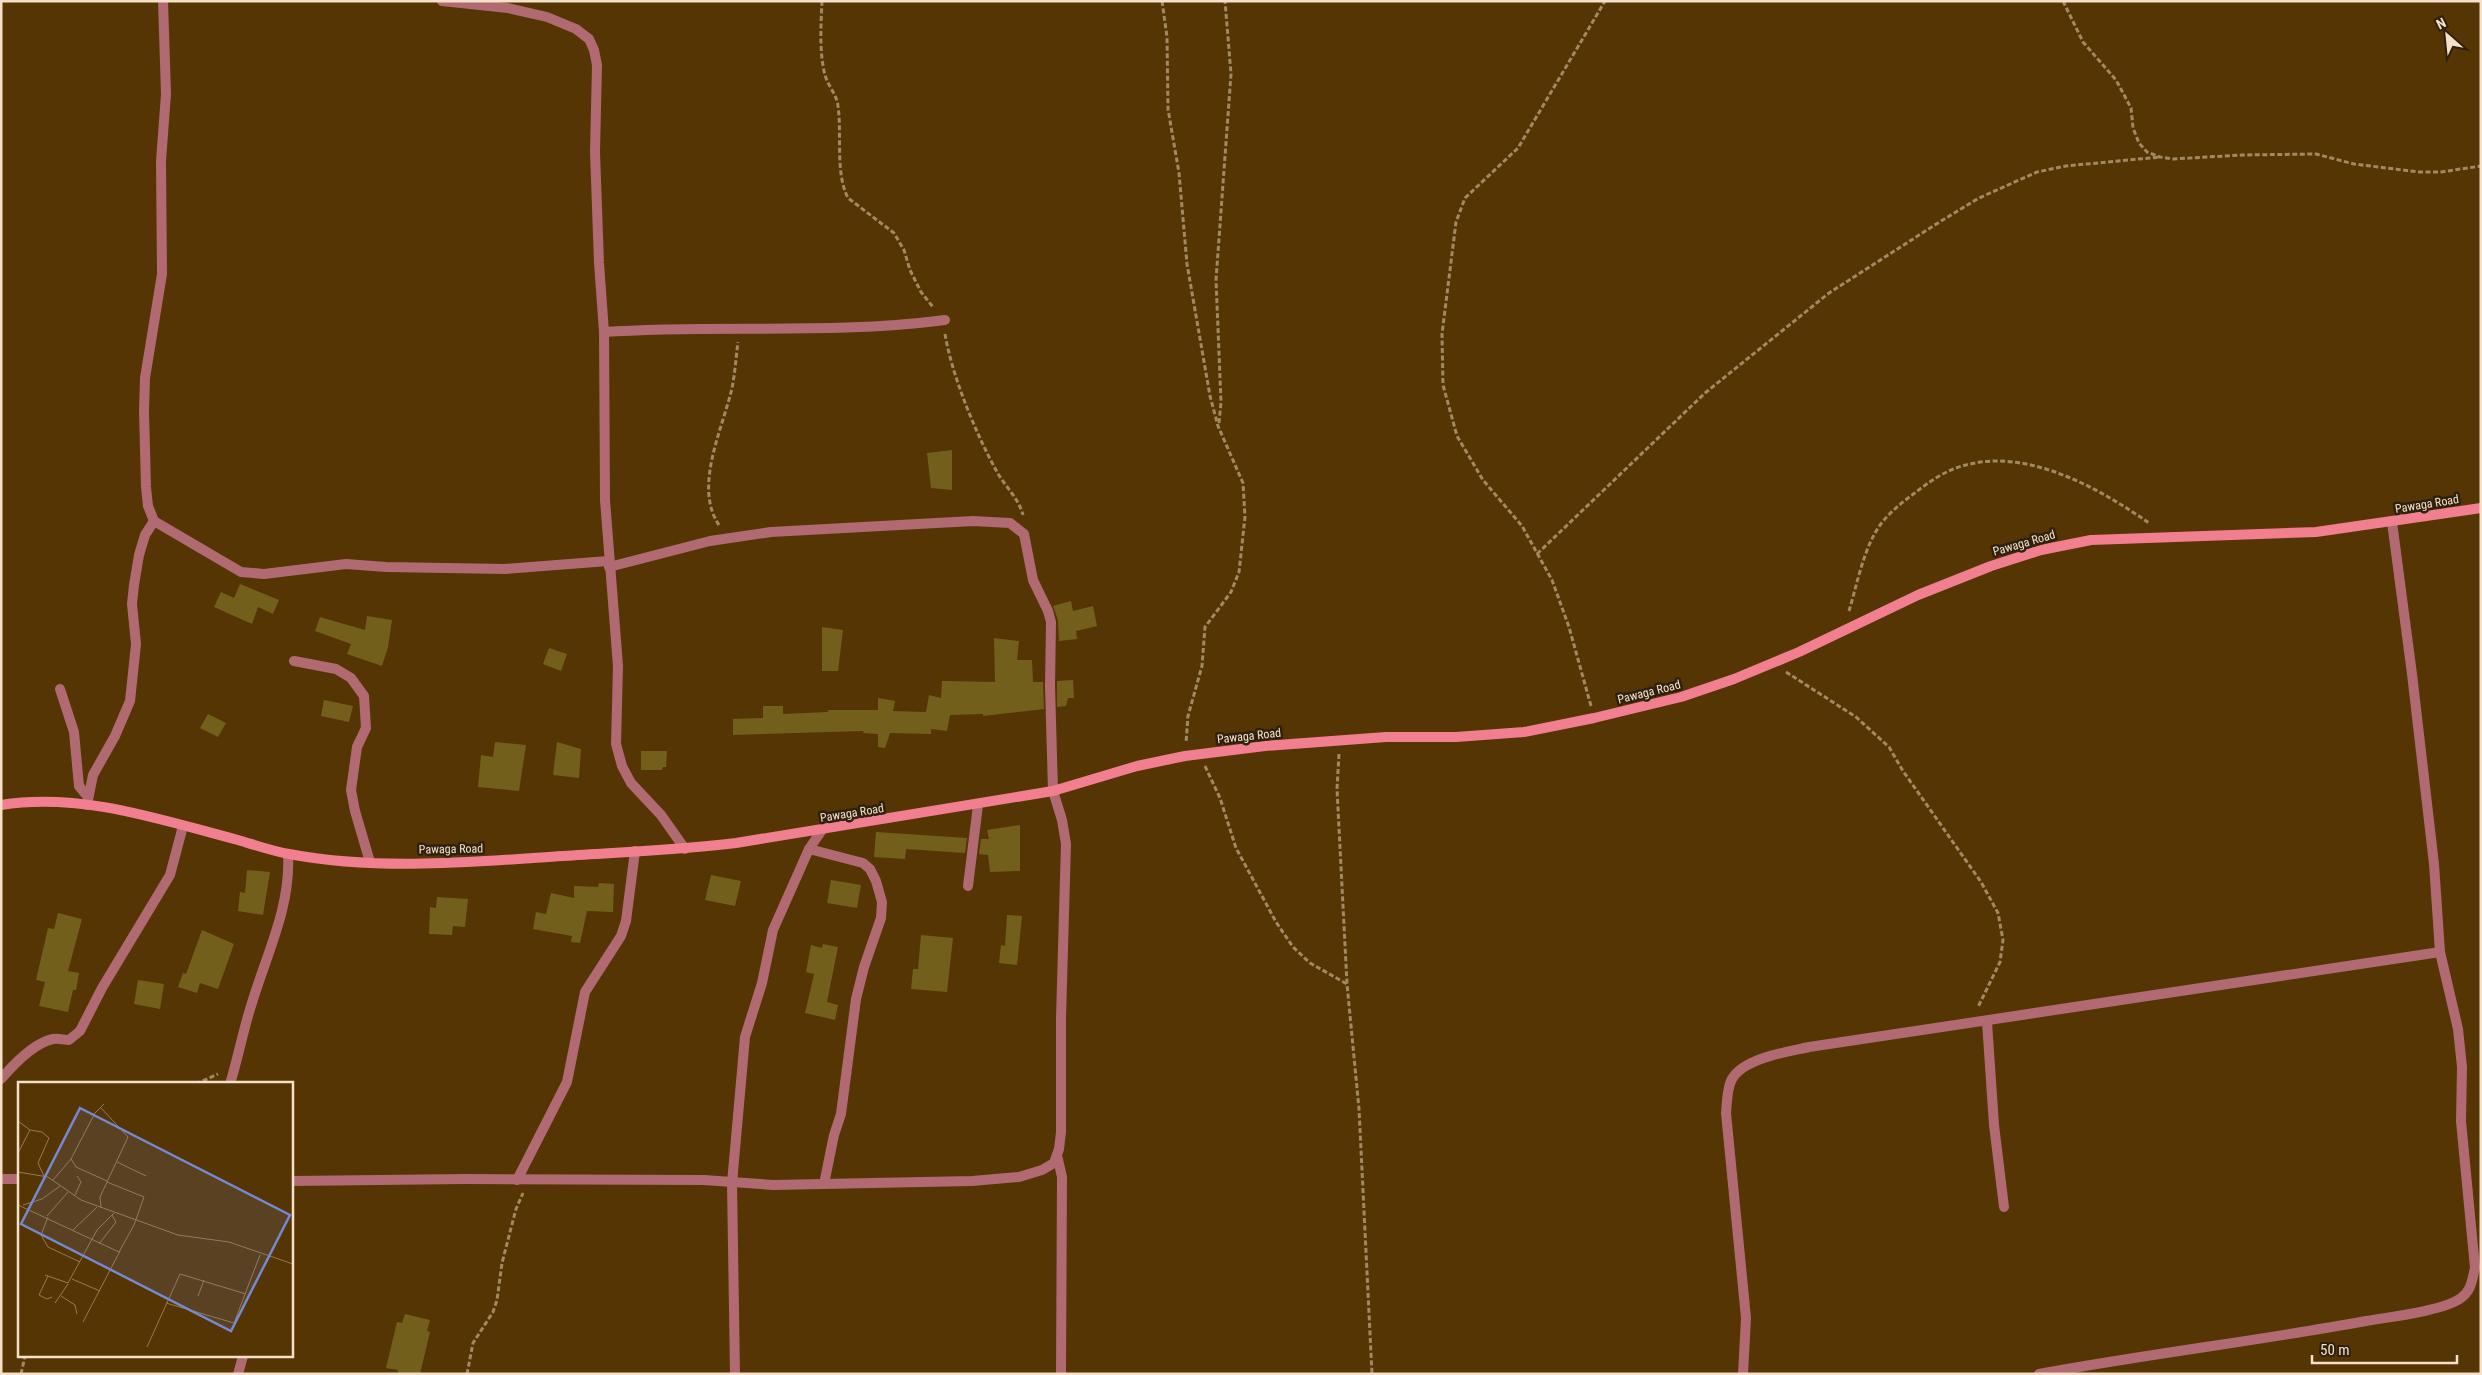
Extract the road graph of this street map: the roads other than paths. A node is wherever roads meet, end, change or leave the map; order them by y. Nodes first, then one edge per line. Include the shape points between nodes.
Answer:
1 (163, 1) edge
2 (442, 1) edge
3 (944, 320) road end
4 (604, 332) junction
5 (2481, 508) edge
6 (154, 521) junction
7 (2392, 522) junction
8 (609, 564) junction
9 (294, 661) dead end
10 (60, 688) dead end
11 (1053, 791) junction
12 (88, 801) junction
13 (1, 805) edge
14 (978, 805) junction
15 (183, 826) junction
16 (822, 830) junction
17 (685, 849) junction
18 (809, 849) junction
19 (635, 851) junction
20 (288, 854) junction
21 (370, 862) junction
22 (968, 886) dead end
23 (2440, 952) junction
24 (1987, 1022) junction
25 (1, 1079) edge
26 (231, 1082) edge
27 (1057, 1156) junction
28 (18, 1179) edge
29 (1, 1180) edge
30 (517, 1180) junction
31 (292, 1182) edge
32 (732, 1183) junction
33 (824, 1184) junction
34 (2004, 1207) dead end
35 (242, 1358) edge
36 (238, 1374) edge
37 (735, 1374) edge
38 (1061, 1374) edge
39 (1743, 1374) edge
40 (2039, 1374) edge

1 - 6 street via 166,94 162,161 162,274 145,378 144,411 146,487
2 - 4 street via 508,8 547,17 576,29 589,39 597,65 595,152 598,263
3 - 4 street via 865,329 651,328
4 - 8 street
5 - 7 main road, Pawaga Road
6 - 8 street via 241,572 264,574 346,564 496,569
6 - 12 street via 139,554 134,585 132,604 136,644 130,701 97,766
7 - 11 main road, Pawaga Road via 2316,532 2091,540 2041,550 1918,595 1771,664 1681,697 1524,732 1456,737 1386,737 1186,756 1136,766
7 - 23 street via 2434,864
8 - 11 street via 770,532 950,521 1010,523 1021,531 1029,553 1031,574 1051,622
8 - 17 street via 618,666 616,744 631,783 661,815
9 - 21 street via 336,669 351,678 364,696 366,728 357,747 351,790
10 - 12 street via 74,732 79,786
11 - 14 main road, Pawaga Road
11 - 27 street via 1066,844 1061,1132
12 - 13 main road, Pawaga Road via 31,801
12 - 15 main road, Pawaga Road
14 - 16 main road, Pawaga Road
14 - 22 street
15 - 20 main road, Pawaga Road
15 - 25 street via 170,875 102,988 80,1032 69,1040 55,1039 44,1043
16 - 17 main road, Pawaga Road
16 - 18 street
17 - 19 main road, Pawaga Road
18 - 32 street via 772,930 762,983 745,1036
18 - 33 street via 863,862 876,881 882,902 881,918 856,999 841,1114
19 - 21 main road, Pawaga Road via 453,864
19 - 30 street via 626,922 613,951 585,992 567,1082
20 - 21 main road, Pawaga Road
20 - 26 street via 288,882 280,921 251,1005
23 - 24 street
23 - 40 street via 2458,1030 2462,1067 2461,1121 2475,1268 2470,1289 2461,1298 2447,1304 2395,1316
24 - 34 street
24 - 39 street via 1938,1026 1801,1049 1753,1062 1741,1068 1731,1080 1726,1113 1746,1318
27 - 33 street via 1054,1163 1042,1170 1019,1177
27 - 38 street via 1062,1177
28 - 29 street
30 - 31 street
30 - 32 street via 704,1180
32 - 33 street
32 - 37 street
35 - 36 street

